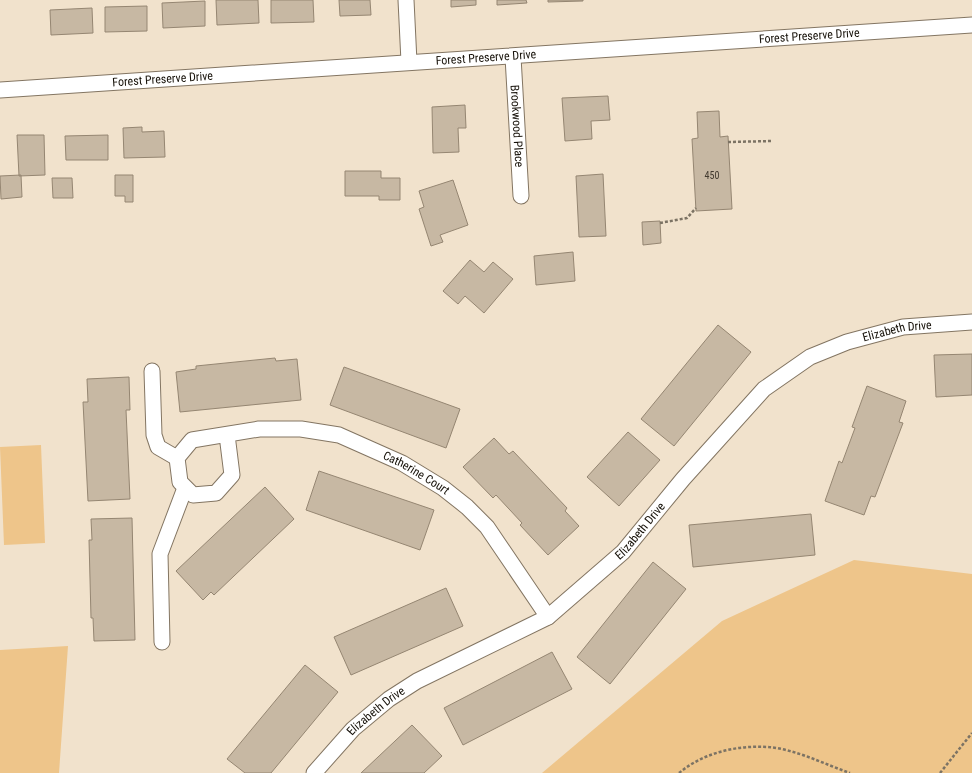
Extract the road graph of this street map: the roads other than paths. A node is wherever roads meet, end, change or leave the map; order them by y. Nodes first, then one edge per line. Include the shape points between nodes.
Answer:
1 (406, 0) edge
2 (972, 25) edge
3 (513, 57) junction
4 (409, 62) junction
5 (0, 90) edge
6 (521, 196) dead end
7 (972, 322) edge
8 (152, 371) dead end
9 (227, 435) junction
10 (177, 458) junction
11 (185, 488) junction
12 (548, 617) junction
13 (162, 642) dead end
14 (314, 773) edge

1 - 4 street
2 - 3 street, Forest Preserve Drive
3 - 4 street, Forest Preserve Drive
3 - 6 street, Brookwood Place
4 - 5 street, Forest Preserve Drive
7 - 12 street, Elizabeth Drive via 903,327 847,342 810,357 769,384 623,552
8 - 10 street via 154,435 158,446
9 - 10 street, Catherine Court via 192,440
9 - 11 street via 232,475 216,493 193,495
9 - 12 street, Catherine Court via 259,429 300,429 339,435 402,463 443,488 487,527
10 - 11 street via 180,482
11 - 13 street via 160,554
12 - 14 street, Elizabeth Drive via 418,681 389,699 353,729

